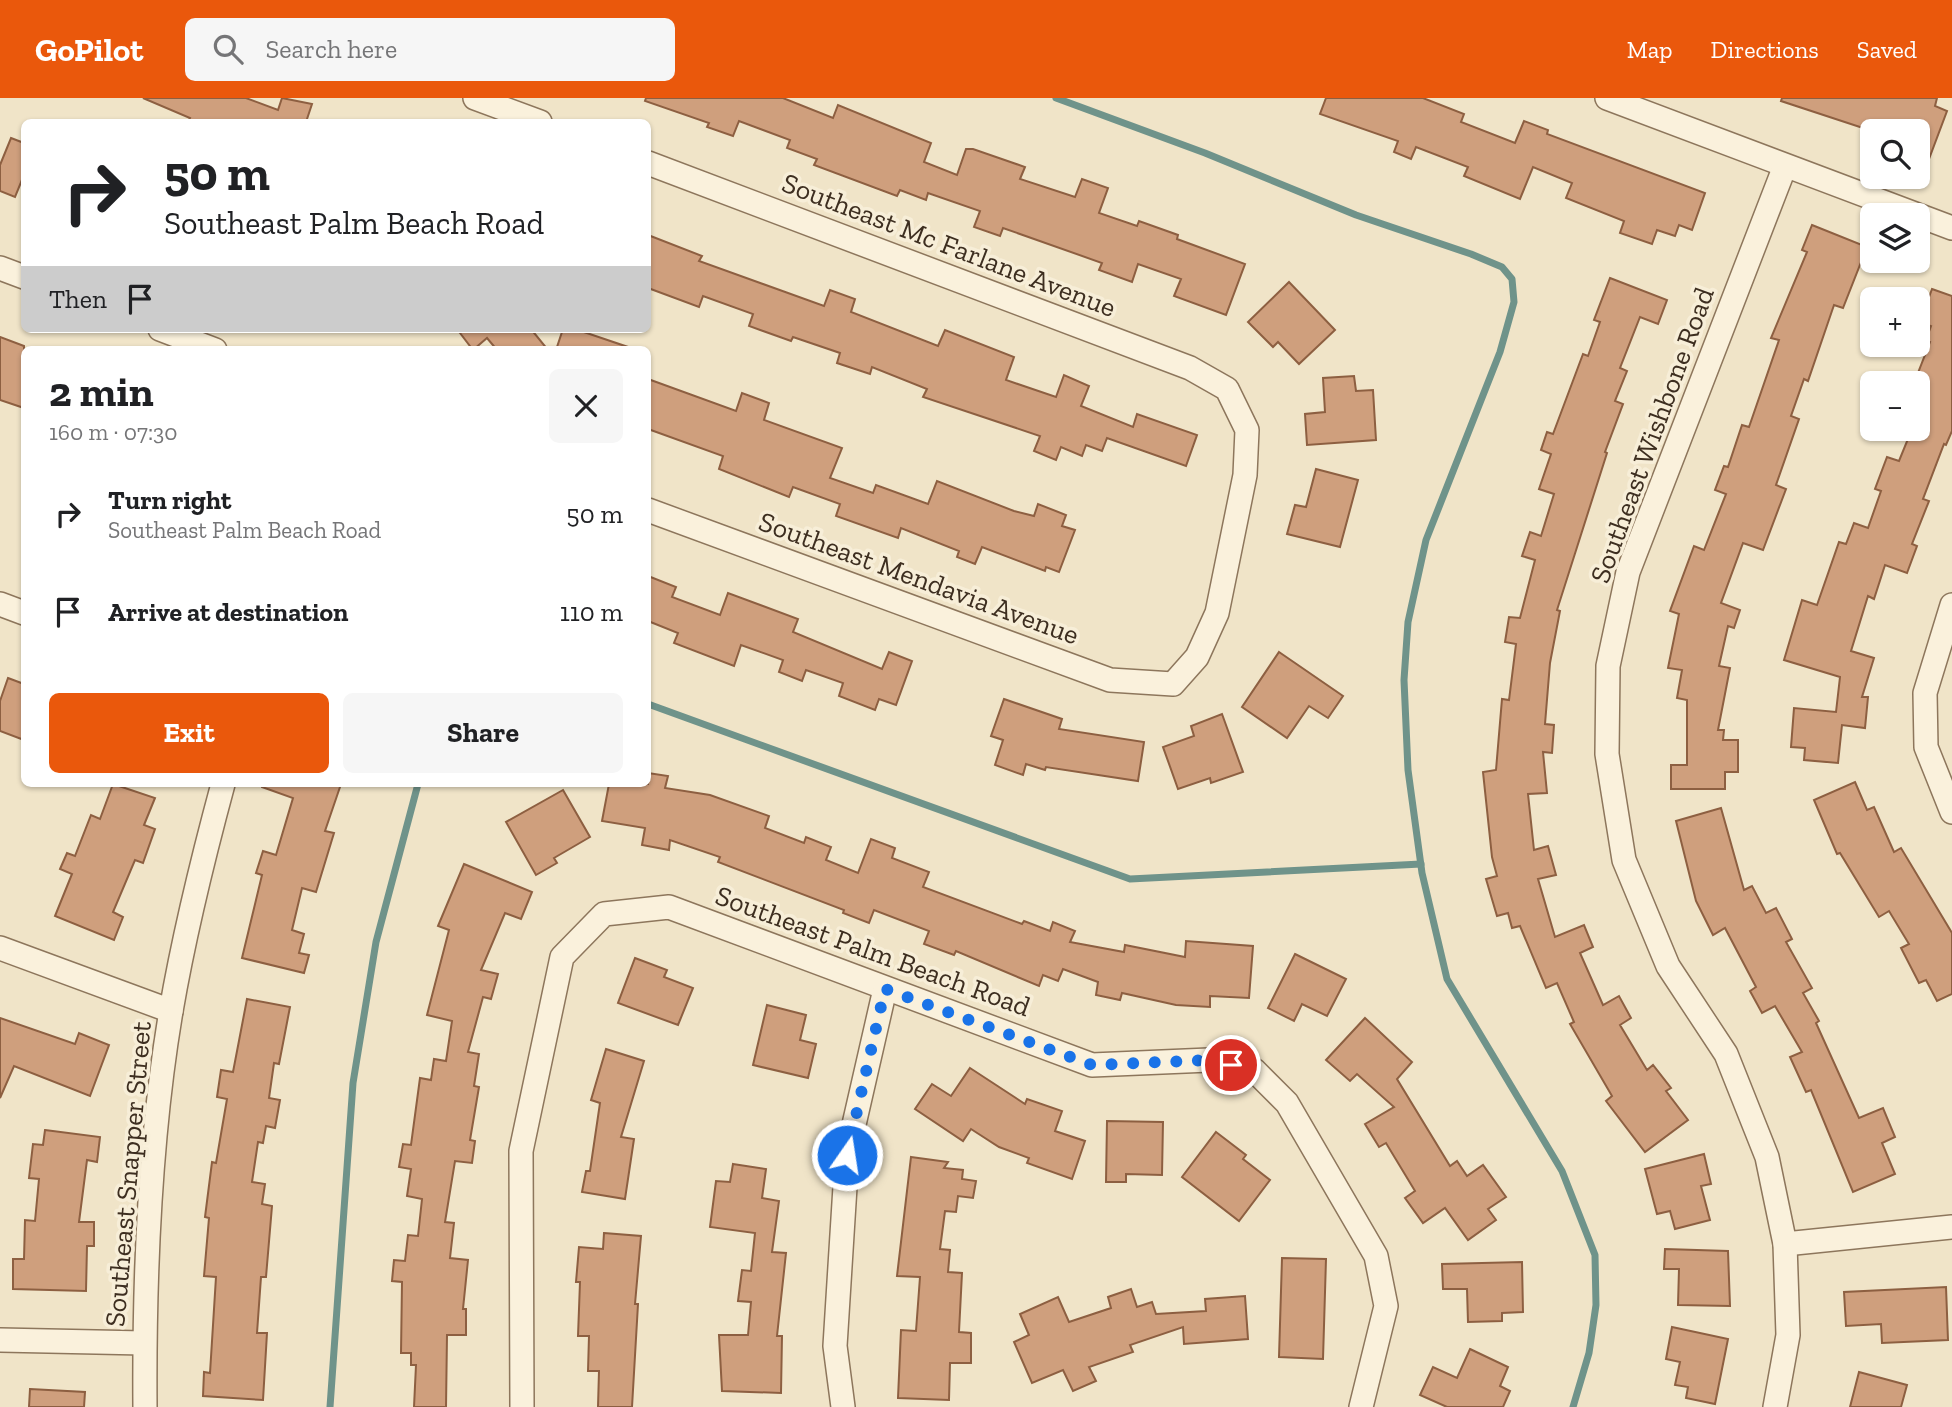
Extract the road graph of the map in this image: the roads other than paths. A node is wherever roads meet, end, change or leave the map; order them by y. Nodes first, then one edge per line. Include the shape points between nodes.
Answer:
1 (475, 98) edge
2 (1607, 98) edge
3 (532, 119) edge
4 (651, 164) edge
5 (1785, 166) junction
6 (1952, 228) edge
7 (0, 268) edge
8 (21, 276) edge
9 (170, 333) edge
10 (205, 346) edge
11 (651, 511) edge
12 (0, 604) edge
13 (1952, 605) edge
14 (21, 612) edge
15 (1173, 684) joint
16 (222, 787) edge
17 (1952, 812) edge
18 (0, 948) edge
19 (885, 989) junction
20 (171, 1011) junction
21 (1952, 1227) edge
22 (1786, 1244) junction
23 (0, 1340) edge
24 (144, 1343) junction
25 (145, 1407) edge
26 (522, 1407) edge
27 (843, 1407) edge
28 (1361, 1407) edge
29 (1774, 1407) edge

1 - 3 street
2 - 5 street
4 - 15 street, Southeast Mc Farlane Avenue via 1190,368 1227,389 1247,430 1245,475 1217,613 1197,657
5 - 6 street
5 - 22 street, Southeast Wishbone Road via 1628,572 1608,666 1607,754 1624,860 1668,966 1726,1055 1767,1157
7 - 8 street
9 - 10 street
11 - 15 street, Southeast Mendavia Avenue via 1110,680
12 - 14 street
13 - 17 street via 1925,693 1926,747
16 - 20 street, Southeast Snapper Street
18 - 20 street
19 - 26 street, Southeast Palm Beach Road via 669,907 604,914 562,957 521,1151
19 - 27 street via 847,1155 835,1346
19 - 28 street, Southeast Palm Beach Road via 1092,1065 1209,1060 1254,1070 1287,1103 1376,1255 1385,1306
20 - 24 street, Southeast Snapper Street via 153,1163
21 - 22 street
22 - 29 street, Southeast Wishbone Road via 1787,1335
23 - 24 street
24 - 25 street, Southeast Snapper Street

